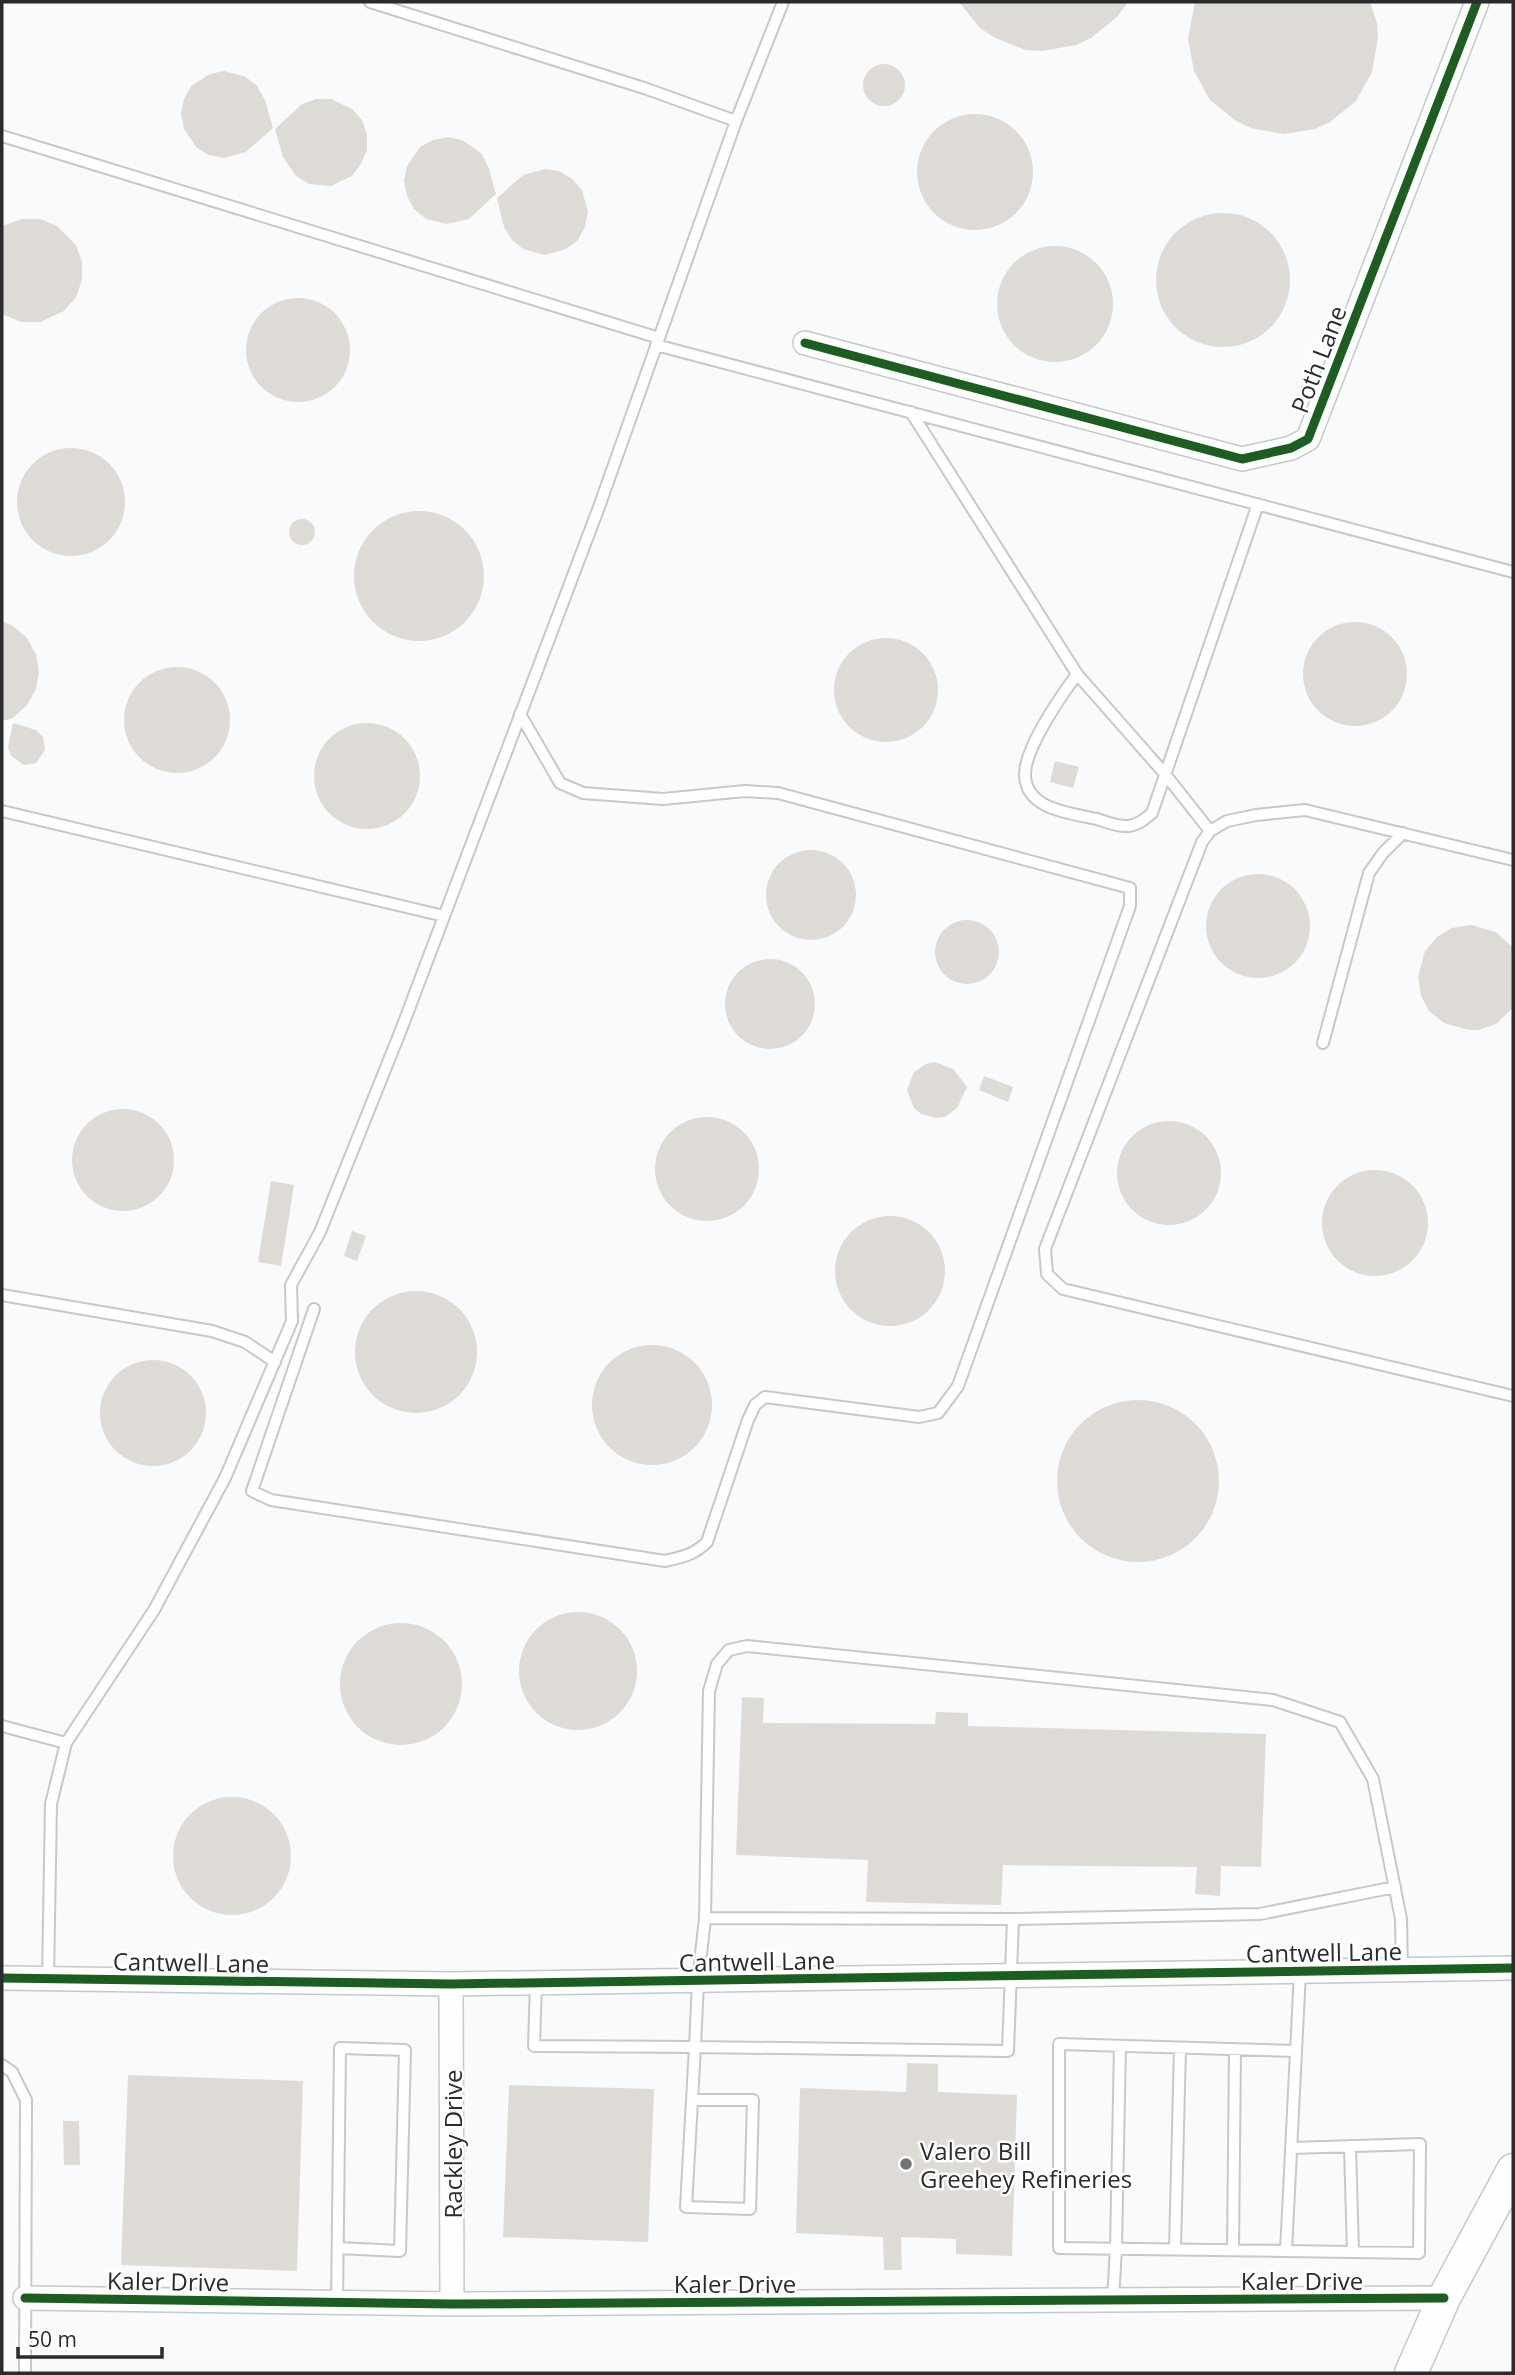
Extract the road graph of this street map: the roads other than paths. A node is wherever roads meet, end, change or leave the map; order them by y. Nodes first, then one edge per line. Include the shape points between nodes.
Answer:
1 (370, 2) edge
2 (783, 2) edge
3 (1477, 2) edge
4 (736, 121) junction
5 (2, 136) edge
6 (657, 342) junction
7 (805, 342) dead end
8 (911, 412) junction
9 (1258, 504) junction
10 (1513, 572) edge
11 (1077, 674) junction
12 (520, 714) junction
13 (1165, 774) junction
14 (2, 811) edge
15 (1210, 831) junction
16 (1403, 833) junction
17 (1513, 860) edge
18 (444, 916) junction
19 (1323, 1042) dead end
20 (2, 1295) edge
21 (314, 1309) dead end
22 (275, 1362) junction
23 (1513, 1396) edge
24 (2, 1726) edge
25 (66, 1743) junction
26 (1395, 1888) junction
27 (705, 1918) junction
28 (1013, 1919) junction
29 (1513, 1968) edge
30 (1402, 1970) junction
31 (1300, 1972) junction
32 (1009, 1976) junction
33 (2, 1978) edge
34 (48, 1979) junction
35 (698, 1981) junction
36 (536, 1983) junction
37 (451, 1984) junction
38 (1120, 2046) junction
39 (695, 2047) junction
40 (1180, 2048) junction
41 (1235, 2049) junction
42 (1296, 2051) junction
43 (2, 2065) edge
44 (692, 2100) junction
45 (1350, 2146) junction
46 (1291, 2148) junction
47 (1513, 2170) edge
48 (338, 2248) junction
49 (1116, 2248) junction
50 (1175, 2249) junction
51 (1233, 2250) junction
52 (1286, 2251) junction
53 (1353, 2252) junction
54 (26, 2298) junction
55 (1444, 2298) junction
56 (1113, 2300) junction
57 (337, 2303) junction
58 (452, 2304) junction
59 (25, 2373) edge
60 (1411, 2373) edge

1 - 4 lane
2 - 4 lane
3 - 7 street, Poth Lane via 1308,439 1291,448 1242,459
4 - 6 lane
5 - 6 lane
6 - 8 lane
6 - 12 lane
8 - 9 lane
8 - 11 lane
9 - 10 lane
9 - 13 lane
11 - 13 lane
11 - 13 lane via 1027,758 1025,777 1033,796 1050,808 1127,827 1152,813
12 - 18 lane
12 - 21 lane via 560,783 583,793 663,799 745,791 778,793 1130,888 1130,906 958,1386 938,1413 919,1417 765,1397 748,1420 706,1542 698,1551 665,1560 271,1500 253,1491
13 - 15 lane
14 - 18 lane
15 - 16 lane via 1227,821 1305,810
15 - 23 lane via 1053,1226 1045,1248 1047,1274 1063,1289
16 - 17 lane
16 - 19 lane via 1369,873
18 - 22 lane via 320,1232 291,1285 292,1321
20 - 22 lane via 212,1331 245,1342
22 - 25 lane via 225,1478 154,1611
24 - 25 lane
25 - 34 lane via 51,1804
26 - 27 lane via 1373,1779 1340,1723 1273,1700 747,1646 729,1650 717,1664 709,1691
26 - 28 lane via 1260,1914
26 - 30 lane
27 - 28 lane
27 - 35 lane
28 - 32 lane
29 - 30 street, Cantwell Lane
30 - 31 street, Cantwell Lane
31 - 32 street, Cantwell Lane
31 - 42 lane
32 - 35 street, Cantwell Lane
32 - 39 lane via 1008,2051
33 - 34 street, Cantwell Lane
34 - 37 street, Cantwell Lane
35 - 36 street, Cantwell Lane
35 - 39 lane
36 - 37 street, Cantwell Lane
36 - 39 lane via 534,2046
37 - 58 street, Rackley Drive
38 - 40 lane
38 - 49 lane
38 - 49 lane via 1059,2044 1059,2248
39 - 44 lane
40 - 41 lane
40 - 50 lane
41 - 42 lane
41 - 51 lane
42 - 46 lane
43 - 54 lane via 12,2072 26,2100
44 - 44 lane via 686,2207 750,2209 753,2100
45 - 46 lane
45 - 53 lane
45 - 53 lane via 1420,2144 1419,2253
46 - 52 lane
47 - 55 street
48 - 48 lane via 340,2048 405,2050 400,2251
48 - 57 lane
49 - 50 lane
49 - 56 lane
50 - 51 lane
51 - 52 lane
52 - 53 lane
54 - 57 street, Kaler Drive
54 - 59 lane
55 - 56 street, Kaler Drive
55 - 60 street
56 - 58 street, Kaler Drive
57 - 58 street, Kaler Drive

